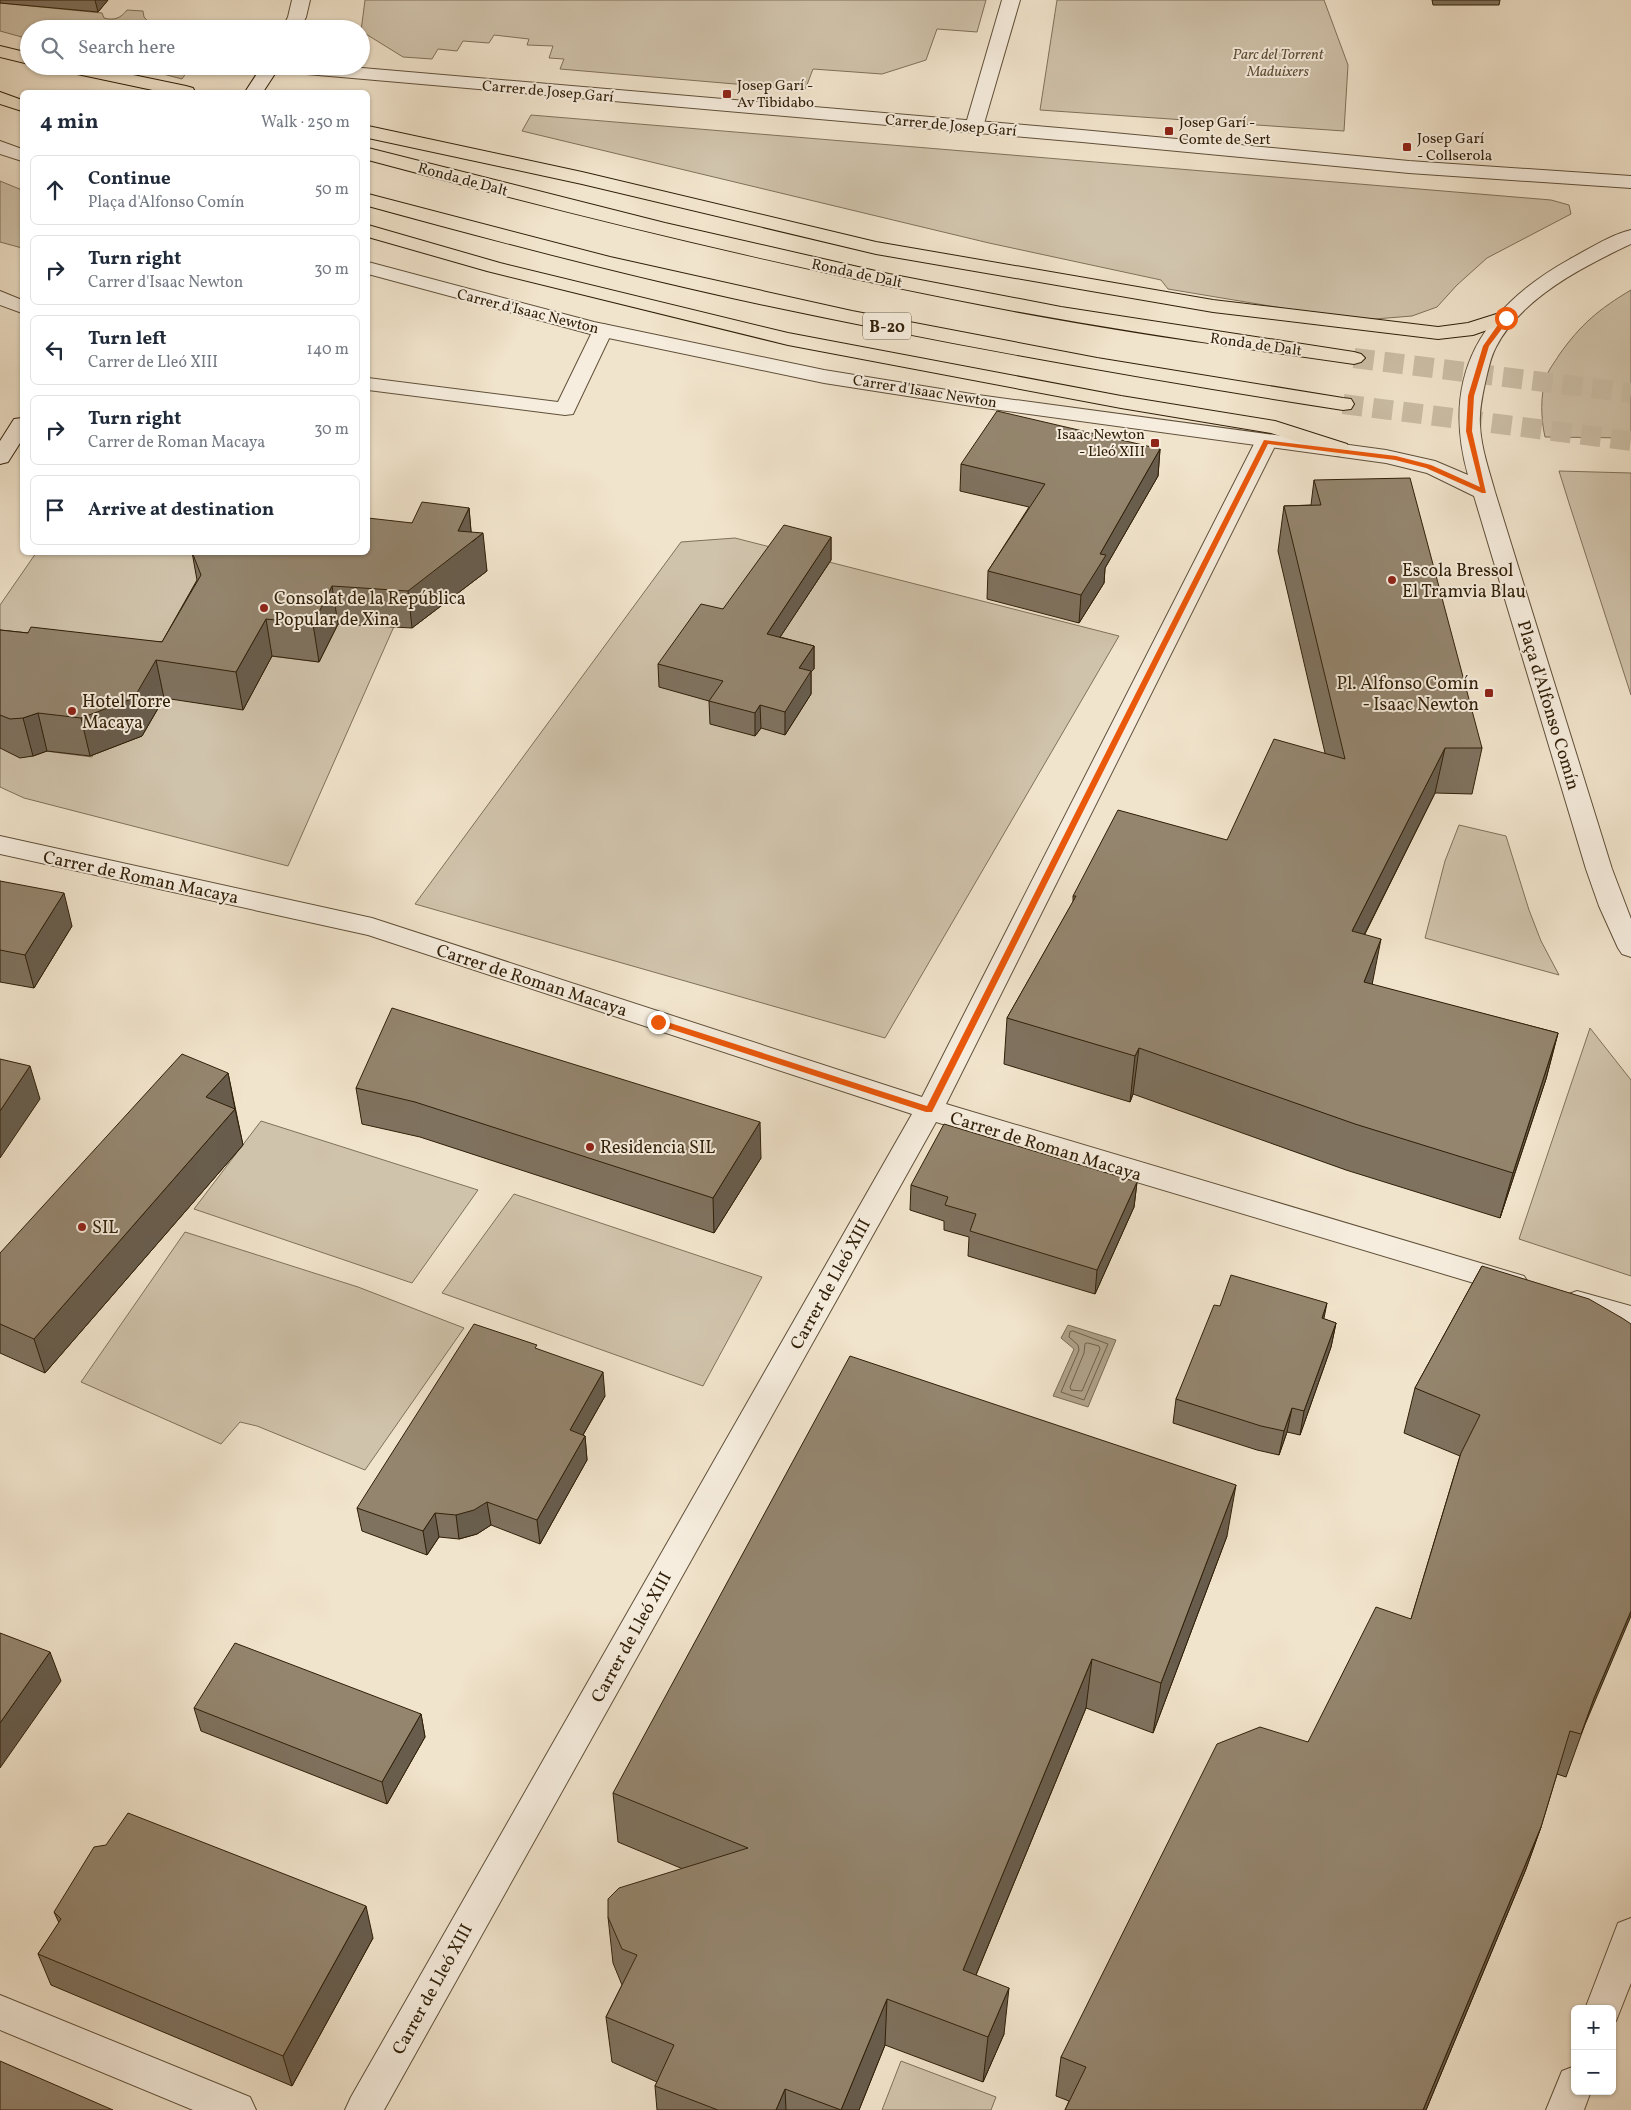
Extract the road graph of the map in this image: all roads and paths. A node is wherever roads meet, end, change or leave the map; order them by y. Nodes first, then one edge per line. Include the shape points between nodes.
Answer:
1 (301, 0) edge
2 (1011, 0) edge
3 (296, 20) edge
4 (0, 51) edge
5 (20, 57) edge
6 (88, 75) edge
7 (106, 75) edge
8 (266, 75) edge
9 (365, 75) edge
10 (142, 90) edge
11 (177, 90) edge
12 (255, 90) edge
13 (0, 96) edge
14 (20, 101) edge
15 (20, 105) edge
16 (974, 127) junction
17 (370, 132) edge
18 (0, 147) edge
19 (20, 154) edge
20 (370, 155) edge
21 (1631, 182) edge
22 (370, 201) edge
23 (370, 231) edge
24 (1631, 236) edge
25 (370, 269) edge
26 (0, 296) edge
27 (20, 306) edge
28 (1506, 318) junction
29 (603, 330) junction
30 (1354, 358) tunnel mouth
31 (370, 384) edge
32 (1343, 404) tunnel mouth
33 (20, 427) edge
34 (1266, 442) junction
35 (1339, 449) junction
36 (0, 457) edge
37 (1484, 492) junction
38 (0, 845) edge
39 (1631, 948) edge
40 (929, 1110) junction
41 (1631, 1318) edge
42 (1631, 1935) edge
43 (1605, 2005) edge
44 (0, 2012) edge
45 (1571, 2094) edge
46 (237, 2110) edge
47 (364, 2110) edge
48 (1565, 2110) edge

1 - 3 street
2 - 16 street
4 - 5 highway
6 - 10 highway
7 - 11 highway
8 - 12 street
9 - 16 street, Carrer de Josep Garí
13 - 14 highway
13 - 15 highway
16 - 21 street, Carrer de Josep Garí via 1409,167
17 - 28 highway via 582,178 876,248 1213,306 1438,333 1472,330
18 - 19 street
20 - 30 highway, Ronda de Dalt via 653,227 966,296 1161,330
22 - 32 highway, B-20 via 579,256 875,323 1063,359
23 - 35 highway via 494,267 788,339 1121,402 1276,427
24 - 28 street, Plaça d'Alfonso Comín via 1590,255 1550,280
25 - 29 street, Carrer d'Isaac Newton
26 - 27 street
28 - 37 street, Plaça d'Alfonso Comín via 1486,346 1471,396 1469,431
29 - 31 street via 565,409
29 - 34 street, Carrer d'Isaac Newton via 739,360 940,395
33 - 36 street
34 - 35 street, Carrer d'Isaac Newton
34 - 40 street, Carrer de Lleó XIII
35 - 37 street, Carrer d'Isaac Newton via 1429,466
37 - 39 street, Plaça d'Alfonso Comín via 1599,869
38 - 40 street, Carrer de Roman Macaya via 372,927
40 - 41 street, Carrer de Roman Macaya
40 - 47 street, Carrer de Lleó XIII
42 - 43 street
44 - 46 street
45 - 48 street

